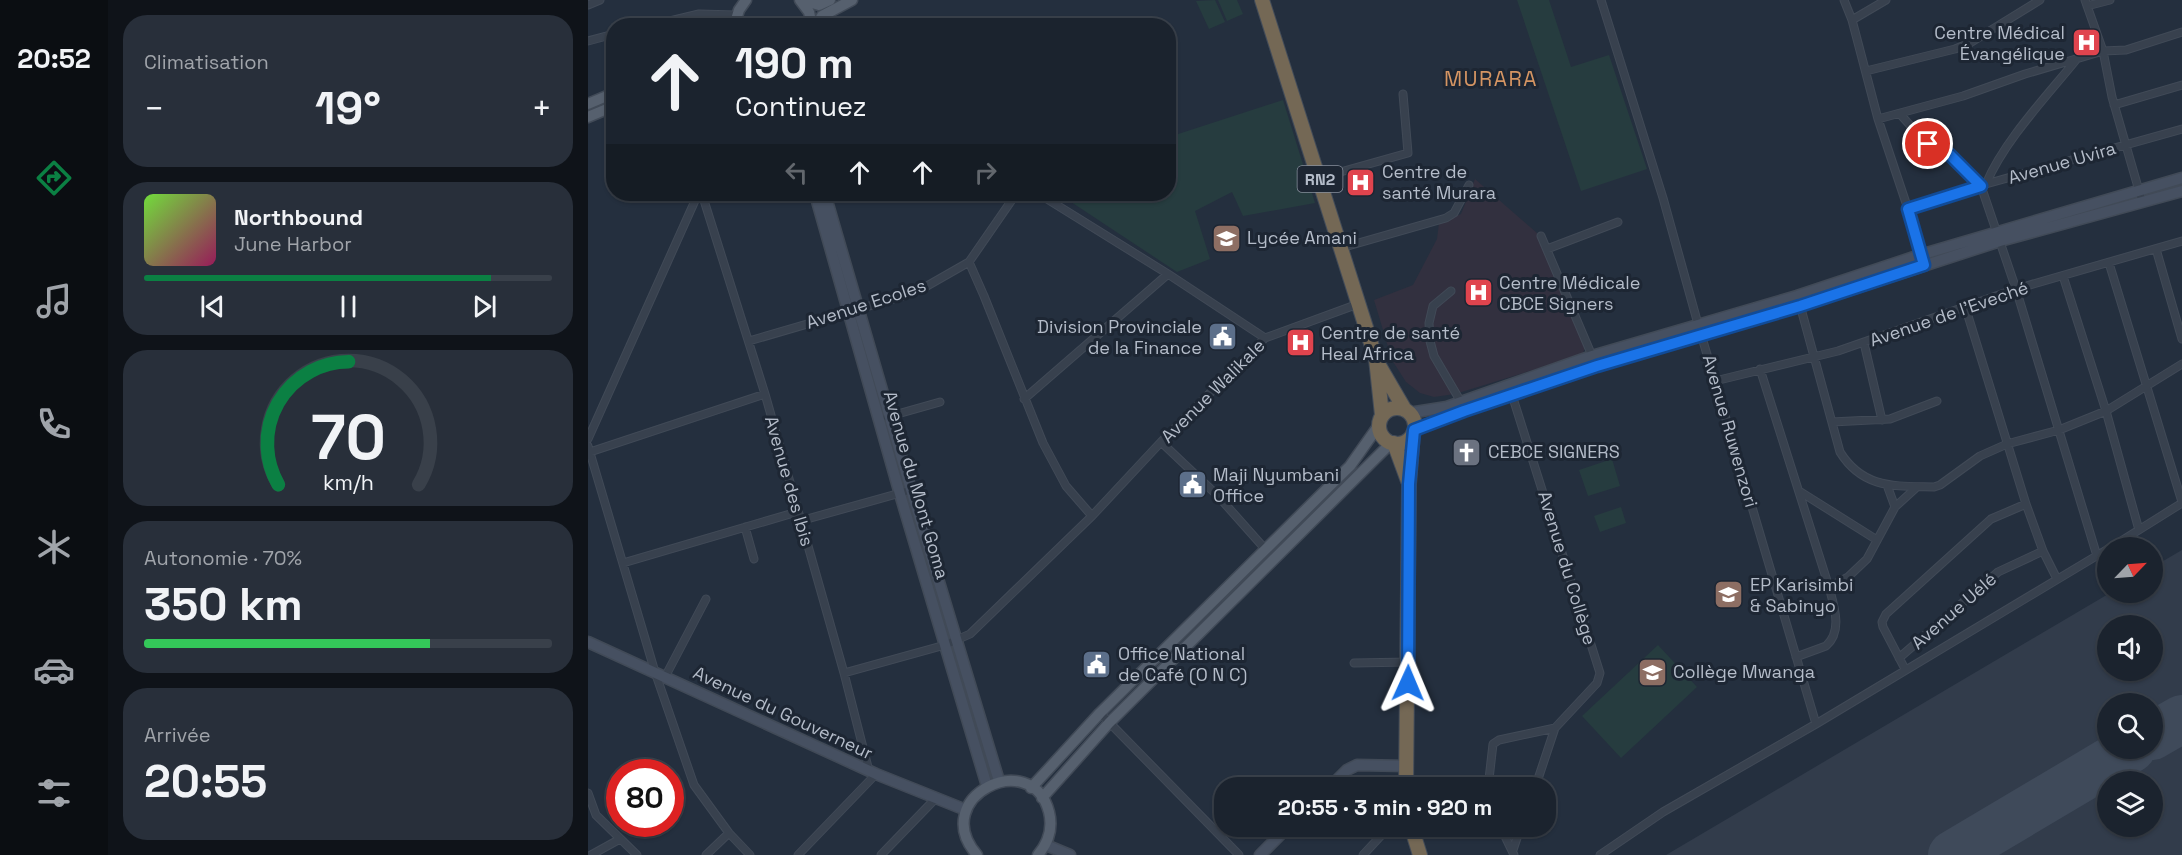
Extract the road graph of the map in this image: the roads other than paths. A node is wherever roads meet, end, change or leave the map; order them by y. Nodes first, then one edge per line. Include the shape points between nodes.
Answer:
1 (600, 0) edge
2 (746, 0) edge
3 (801, 0) edge
4 (830, 0) edge
5 (852, 0) edge
6 (1262, 0) edge
7 (1601, 0) edge
8 (1844, 0) edge
9 (1886, 0) edge
10 (2040, 0) edge
11 (2110, 0) edge
12 (2086, 3) edge
13 (588, 5) edge
14 (682, 18) edge
15 (723, 18) edge
16 (736, 18) edge
17 (811, 18) edge
18 (820, 18) edge
19 (1852, 20) junction
20 (2182, 32) edge
21 (606, 36) edge
22 (588, 41) edge
23 (2103, 51) junction
24 (2076, 60) junction
25 (1866, 71) junction
26 (2182, 85) edge
27 (1403, 94) dead end
28 (606, 96) edge
29 (588, 104) edge
30 (2114, 105) junction
31 (606, 109) edge
32 (1900, 114) junction
33 (588, 117) edge
34 (1878, 119) junction
35 (2182, 129) edge
36 (2126, 145) junction
37 (1319, 178) junction
38 (2182, 178) edge
39 (1469, 184) dead end
40 (1984, 185) junction
41 (2182, 190) edge
42 (2141, 196) junction
43 (697, 201) edge
44 (702, 201) edge
45 (818, 201) edge
46 (826, 201) edge
47 (1011, 201) edge
48 (1050, 201) edge
49 (1908, 209) junction
50 (1618, 222) dead end
51 (1541, 236) dead end
52 (1999, 237) junction
53 (2182, 241) edge
54 (1341, 248) junction
55 (1547, 249) junction
56 (2156, 249) junction
57 (838, 257) junction
58 (1922, 260) junction
59 (969, 262) junction
60 (2109, 263) junction
61 (1168, 274) junction
62 (2063, 276) junction
63 (2016, 289) junction
64 (1451, 291) dead end
65 (1798, 301) junction
66 (1358, 304) junction
67 (1965, 306) junction
68 (854, 310) junction
69 (1700, 329) junction
70 (1265, 338) junction
71 (2182, 339) edge
72 (749, 341) junction
73 (1864, 344) junction
74 (1814, 356) junction
75 (1376, 360) junction
76 (1594, 361) junction
77 (2182, 364) edge
78 (1760, 369) junction
79 (1715, 381) junction
80 (2145, 386) junction
81 (765, 394) junction
82 (1512, 394) junction
83 (1024, 399) junction
84 (1937, 401) dead end
85 (939, 402) dead end
86 (1461, 402) junction
87 (1407, 411) junction
88 (2106, 411) junction
89 (885, 418) junction
90 (1380, 420) junction
91 (1882, 420) junction
92 (1832, 422) junction
93 (2058, 430) junction
94 (1413, 432) junction
95 (588, 439) edge
96 (1161, 442) junction
97 (1392, 443) junction
98 (2007, 444) junction
99 (589, 449) edge
100 (1409, 484) junction
101 (1887, 485) junction
102 (1917, 487) junction
103 (1800, 491) junction
104 (906, 492) junction
105 (2182, 502) edge
106 (2026, 504) junction
107 (1895, 507) junction
108 (797, 512) junction
109 (1092, 516) junction
110 (800, 521) junction
111 (745, 527) junction
112 (2139, 530) junction
113 (2127, 537) edge
114 (1877, 540) junction
115 (1266, 550) junction
116 (2043, 551) junction
117 (2097, 556) joint
118 (754, 559) dead end
119 (623, 562) junction
120 (2057, 579) junction
121 (1829, 587) junction
122 (706, 599) dead end
123 (957, 641) junction
124 (588, 642) edge
125 (945, 645) junction
126 (1796, 657) junction
127 (1899, 658) junction
128 (1409, 662) junction
129 (1354, 663) dead end
130 (1905, 669) junction
131 (844, 673) junction
132 (660, 675) junction
133 (1100, 713) junction
134 (1110, 723) junction
135 (1816, 724) junction
136 (1556, 728) junction
137 (1406, 766) junction
138 (873, 772) junction
139 (1341, 777) edge
140 (1406, 777) edge
141 (1489, 777) edge
142 (1539, 777) edge
143 (999, 782) junction
144 (987, 786) junction
145 (1031, 788) junction
146 (588, 795) edge
147 (937, 797) junction
148 (1042, 798) junction
149 (966, 810) junction
150 (729, 833) junction
151 (1278, 837) edge
152 (1380, 837) edge
153 (1415, 837) edge
154 (1506, 837) edge
155 (1518, 837) edge
156 (621, 839) junction
157 (1046, 845) junction
158 (972, 853) edge
159 (1514, 853) edge
160 (591, 855) edge
161 (637, 855) edge
162 (706, 855) edge
163 (750, 855) edge
164 (798, 855) edge
165 (881, 855) edge
166 (1038, 855) edge
167 (1070, 855) edge
168 (1239, 855) edge
169 (1260, 855) edge
170 (1363, 855) edge
171 (1420, 855) edge
172 (1600, 855) edge

1 - 13 street
2 - 16 main road
3 - 4 main road via 819,5
3 - 17 main road
5 - 18 main road
6 - 37 highway, RN2
7 - 69 street, Avenue Ruwenzori
8 - 19 street
9 - 19 street
10 - 25 street via 1970,43
11 - 12 street
12 - 23 street
14 - 15 street via 699,14
19 - 25 street
20 - 23 street via 2126,50
21 - 22 street
23 - 24 street
23 - 30 street
24 - 32 street
24 - 40 street via 2036,108
25 - 34 street
26 - 30 street
27 - 37 street via 1408,153
28 - 29 main road
30 - 36 street
31 - 33 main road
32 - 34 street
32 - 40 street via 1925,142 1949,154
34 - 49 street
35 - 36 street, Avenue Uvira
36 - 40 street, Avenue Uvira
36 - 42 street
37 - 54 highway, RN2
38 - 42 street
39 - 54 street via 1454,213 1446,218
40 - 49 street, Avenue Uvira
40 - 52 street
41 - 42 street
42 - 52 street
43 - 95 street
44 - 72 street, Avenue des Ibis
45 - 57 street
46 - 57 street
47 - 59 street, Avenue Ecoles
48 - 61 street
49 - 58 street
50 - 55 street
51 - 55 street
52 - 58 street
52 - 63 street
53 - 56 street, Avenue de l'Eveché
54 - 66 highway, RN2
55 - 76 street
56 - 60 street, Avenue de l'Eveché
56 - 71 street
57 - 68 street
58 - 65 street
59 - 68 street, Avenue Ecoles via 927,286
59 - 83 street
60 - 62 street, Avenue de l'Eveché
60 - 80 street
61 - 70 street
61 - 83 street
62 - 63 street, Avenue de l'Eveché
62 - 88 street
63 - 67 street, Avenue de l'Eveché
63 - 93 street
64 - 86 street via 1433,306 1430,341 1434,356
65 - 69 street
65 - 74 street
66 - 70 street, Avenue Walikale
66 - 75 highway, RN2
67 - 73 street, Avenue de l'Eveché
67 - 98 street
68 - 72 street, Avenue Ecoles
68 - 89 street
69 - 76 street
69 - 79 street, Avenue Ruwenzori
70 - 96 street, Avenue Walikale
72 - 81 street, Avenue des Ibis
73 - 74 street, Avenue de l'Eveché
73 - 91 street
74 - 78 street, Avenue de l'Eveché
74 - 92 street
75 - 87 highway, RN2
75 - 90 highway, RN2
76 - 82 street
76 - 86 street
77 - 80 street
78 - 79 street, Avenue de l'Eveché
78 - 103 street
79 - 126 street, Avenue Ruwenzori
80 - 88 street
80 - 105 street
81 - 99 street
81 - 108 street, Avenue des Ibis
82 - 94 street
82 - 136 street, Avenue du Collège via 1600,673 1597,683
83 - 109 street via 1057,471
84 - 91 street
85 - 89 street
86 - 87 street
87 - 90 highway via 1395,408 1386,411
87 - 94 highway, RN2 via 1414,421
88 - 93 street
88 - 112 street
89 - 104 street
90 - 97 highway, RN2 via 1382,436
90 - 115 main road via 1350,466
91 - 92 street
92 - 101 street via 1840,452 1847,462 1868,479
93 - 98 street
93 - 117 street
94 - 97 highway via 1403,443
94 - 100 highway, RN2
96 - 109 street, Avenue Walikale
96 - 115 street via 1218,496
97 - 100 highway, RN2
97 - 134 main road
98 - 102 street via 1973,460 1946,483
98 - 106 street
99 - 119 street
100 - 128 highway, RN2
101 - 102 street
101 - 107 street
102 - 107 street
103 - 114 street
103 - 121 street
104 - 110 street
104 - 123 street
104 - 125 street, Avenue du Mont Goma
105 - 112 street
106 - 116 street
106 - 127 street via 1990,519 1886,614 1883,627
107 - 114 street
108 - 110 street, Avenue des Ibis
108 - 111 street
109 - 123 street, Avenue Walikale via 970,634
110 - 131 street, Avenue des Ibis
111 - 118 street
111 - 119 street
112 - 113 street
114 - 121 street via 1860,567
115 - 133 main road
116 - 120 street
116 - 127 street, Avenue Uélé via 1998,572
117 - 120 street
119 - 132 street
120 - 130 street
121 - 126 street via 1836,618 1833,638 1826,646
122 - 132 street
123 - 125 street, Avenue Walikale
123 - 143 street
124 - 132 street, Avenue du Gouverneur
125 - 131 street, Avenue Walikale
125 - 144 street, Avenue du Mont Goma
126 - 135 street, Avenue Ruwenzori
127 - 130 street
128 - 129 street
128 - 137 highway, RN2
130 - 135 street
131 - 138 street, Avenue des Ibis
132 - 138 street, Avenue du Gouverneur
132 - 150 street via 694,785
133 - 134 street
133 - 145 main road
134 - 148 main road
134 - 168 street
135 - 172 street via 1663,812
136 - 141 street via 1496,742 1491,747
136 - 142 street
137 - 139 street via 1351,767
137 - 140 highway, RN2
138 - 147 street, Avenue du Gouverneur
138 - 164 street
143 - 144 main road
143 - 145 main road via 1010,781
144 - 149 main road
145 - 148 main road
146 - 156 street via 596,815
147 - 149 street, Avenue du Gouverneur
147 - 165 street
148 - 157 main road via 1050,821
149 - 158 main road via 964,824
150 - 162 street
150 - 163 street
151 - 169 street
152 - 170 street
153 - 171 highway
154 - 159 street
155 - 159 street
156 - 160 street
156 - 161 street
157 - 166 main road
157 - 167 street

